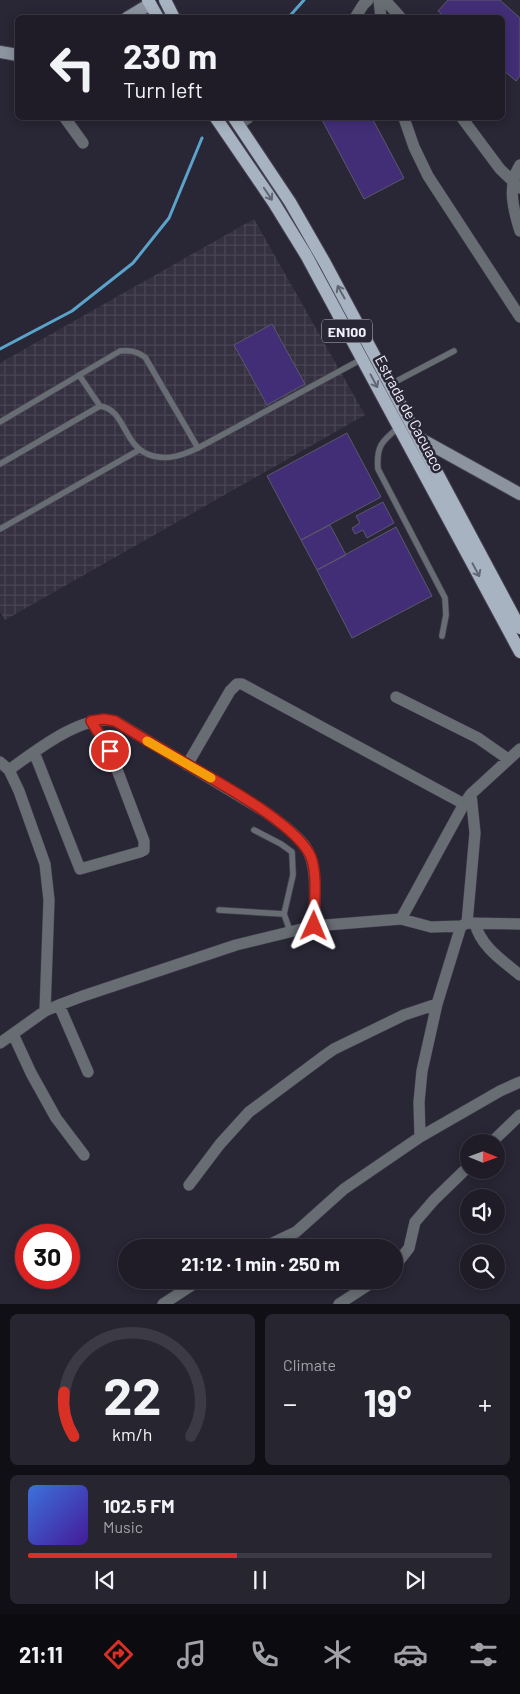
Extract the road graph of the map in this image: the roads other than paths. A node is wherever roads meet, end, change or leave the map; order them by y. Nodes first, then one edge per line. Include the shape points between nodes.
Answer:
1 (165, 0) edge
2 (368, 0) edge
3 (378, 0) edge
4 (385, 0) edge
5 (149, 2) edge
6 (131, 15) edge
7 (156, 15) edge
8 (172, 15) edge
9 (357, 15) edge
10 (380, 15) edge
11 (398, 15) edge
12 (0, 52) edge
13 (15, 54) edge
14 (66, 120) edge
15 (217, 120) edge
16 (240, 120) edge
17 (405, 120) edge
18 (463, 120) edge
19 (83, 143) dead end
20 (520, 165) edge
21 (517, 185) edge
22 (520, 230) edge
23 (520, 317) edge
24 (454, 351) dead end
25 (362, 359) junction
26 (80, 375) junction
27 (391, 384) junction
28 (100, 406) junction
29 (0, 422) edge
30 (399, 427) junction
31 (419, 438) junction
32 (198, 448) junction
33 (140, 450) junction
34 (0, 464) edge
35 (520, 494) edge
36 (0, 529) edge
37 (520, 628) edge
38 (442, 636) dead end
39 (520, 652) edge
40 (396, 697) dead end
41 (91, 721) junction
42 (520, 749) edge
43 (34, 752) junction
44 (508, 759) junction
45 (0, 762) edge
46 (187, 764) junction
47 (9, 770) junction
48 (468, 799) junction
49 (254, 830) dead end
50 (219, 910) dead end
51 (284, 914) junction
52 (401, 919) junction
53 (468, 924) junction
54 (520, 924) edge
55 (314, 926) junction
56 (290, 931) junction
57 (520, 975) edge
58 (437, 1004) junction
59 (59, 1006) junction
60 (46, 1011) junction
61 (13, 1034) junction
62 (0, 1043) edge
63 (88, 1072) dead end
64 (520, 1082) edge
65 (520, 1114) edge
66 (500, 1134) edge
67 (420, 1137) junction
68 (84, 1155) dead end
69 (460, 1175) edge
70 (189, 1185) dead end
71 (281, 1239) edge
72 (403, 1256) edge
73 (186, 1289) edge
74 (362, 1289) edge
75 (163, 1304) edge
76 (339, 1304) edge

1 - 8 main road
2 - 9 street
3 - 10 street
4 - 11 street
5 - 6 street
5 - 7 main road
12 - 13 street
14 - 19 street
15 -> 25 main road, Estrada de Cacuaco / EN100 via 306,255
27 -> 16 main road, Estrada de Cacuaco / EN100 via 325,262
17 - 23 street via 428,176
18 - 21 street via 490,158
20 - 21 street via 516,171
21 - 22 street via 512,202
24 - 27 lane
25 -> 30 main road, Estrada de Cacuaco / EN100
25 - 32 lane
26 - 28 lane
26 - 29 lane
26 - 32 lane via 120,351 137,352 145,357
27 - 31 main road, Estrada de Cacuaco / EN100
28 - 33 lane via 116,414
28 - 34 lane
30 - 38 lane via 382,441 378,469 445,598
30 -> 39 main road, Estrada de Cacuaco / EN100
31 - 35 street
31 - 37 main road, Estrada de Cacuaco / EN100
32 - 33 lane via 170,459
33 - 36 lane
40 - 44 street via 478,738
41 - 43 street
41 - 43 street via 106,743 144,841 144,850 80,868
41 - 46 street via 115,721
42 - 44 street
43 - 47 street
44 - 48 street
45 - 47 street
46 - 48 street via 230,691 237,684 242,684
46 - 55 street via 264,811 305,846 313,869
47 - 60 street via 38,841 48,881
48 - 52 street
48 - 53 street via 475,825
49 - 51 lane via 292,852 294,874
50 - 51 lane
51 - 56 lane
52 - 53 street via 431,926
52 - 55 street
53 - 54 street
53 - 57 street via 488,948
53 - 58 street
55 - 56 street
56 - 59 street via 216,951
58 - 67 street via 421,1078
58 - 70 street via 397,1018 324,1056 249,1112
59 - 60 street
59 - 63 street
60 - 61 street
61 - 62 street
61 - 68 street via 30,1073 56,1118
64 - 67 street
65 - 66 street
67 - 71 street via 344,1189 296,1232
69 - 72 street via 415,1222 409,1248
73 - 75 street
74 - 76 street

